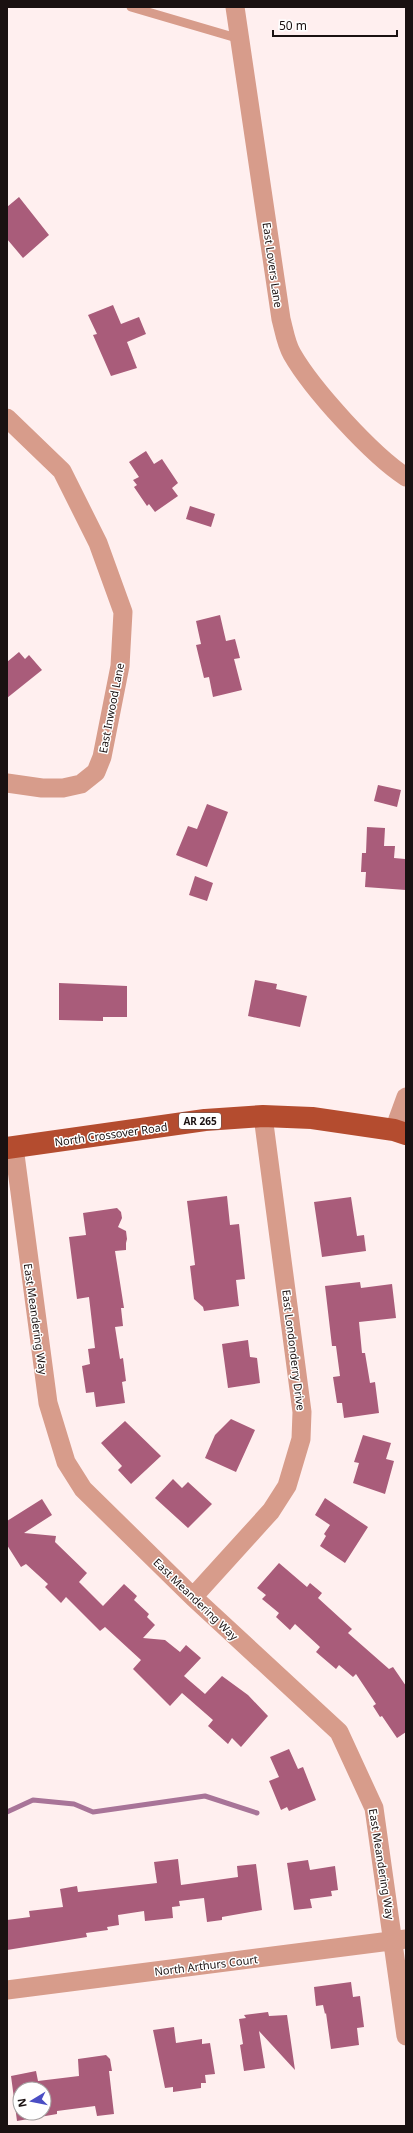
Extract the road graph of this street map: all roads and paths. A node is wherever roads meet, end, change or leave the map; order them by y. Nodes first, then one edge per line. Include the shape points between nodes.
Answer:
1 (131, 7) edge
2 (235, 7) edge
3 (240, 39) junction
4 (7, 418) edge
5 (406, 477) edge
6 (7, 783) edge
7 (406, 1097) edge
8 (263, 1116) junction
9 (400, 1132) edge
10 (10, 1148) edge
11 (193, 1597) junction
12 (400, 1940) edge
13 (7, 1990) edge
14 (406, 2036) edge

1 - 3 lane
2 - 3 street, East Lovers Lane
3 - 5 street, East Lovers Lane via 281,319 291,353 339,414 372,448
4 - 6 street, East Inwood Lane via 62,471 98,543 123,612 120,666 102,757 96,772 81,784 63,788
7 - 9 street
8 - 9 main road, North Crossover Road / AR 265 via 312,1118
8 - 10 main road, North Crossover Road / AR 265 via 205,1120
8 - 11 street, East Londonderry Drive via 302,1412 301,1439 287,1486 271,1511
10 - 11 street, East Meandering Way via 48,1403 66,1462 82,1489
11 - 12 street, East Meandering Way via 339,1732 374,1808
12 - 13 street, North Arthurs Court
12 - 14 street, East Meandering Way

